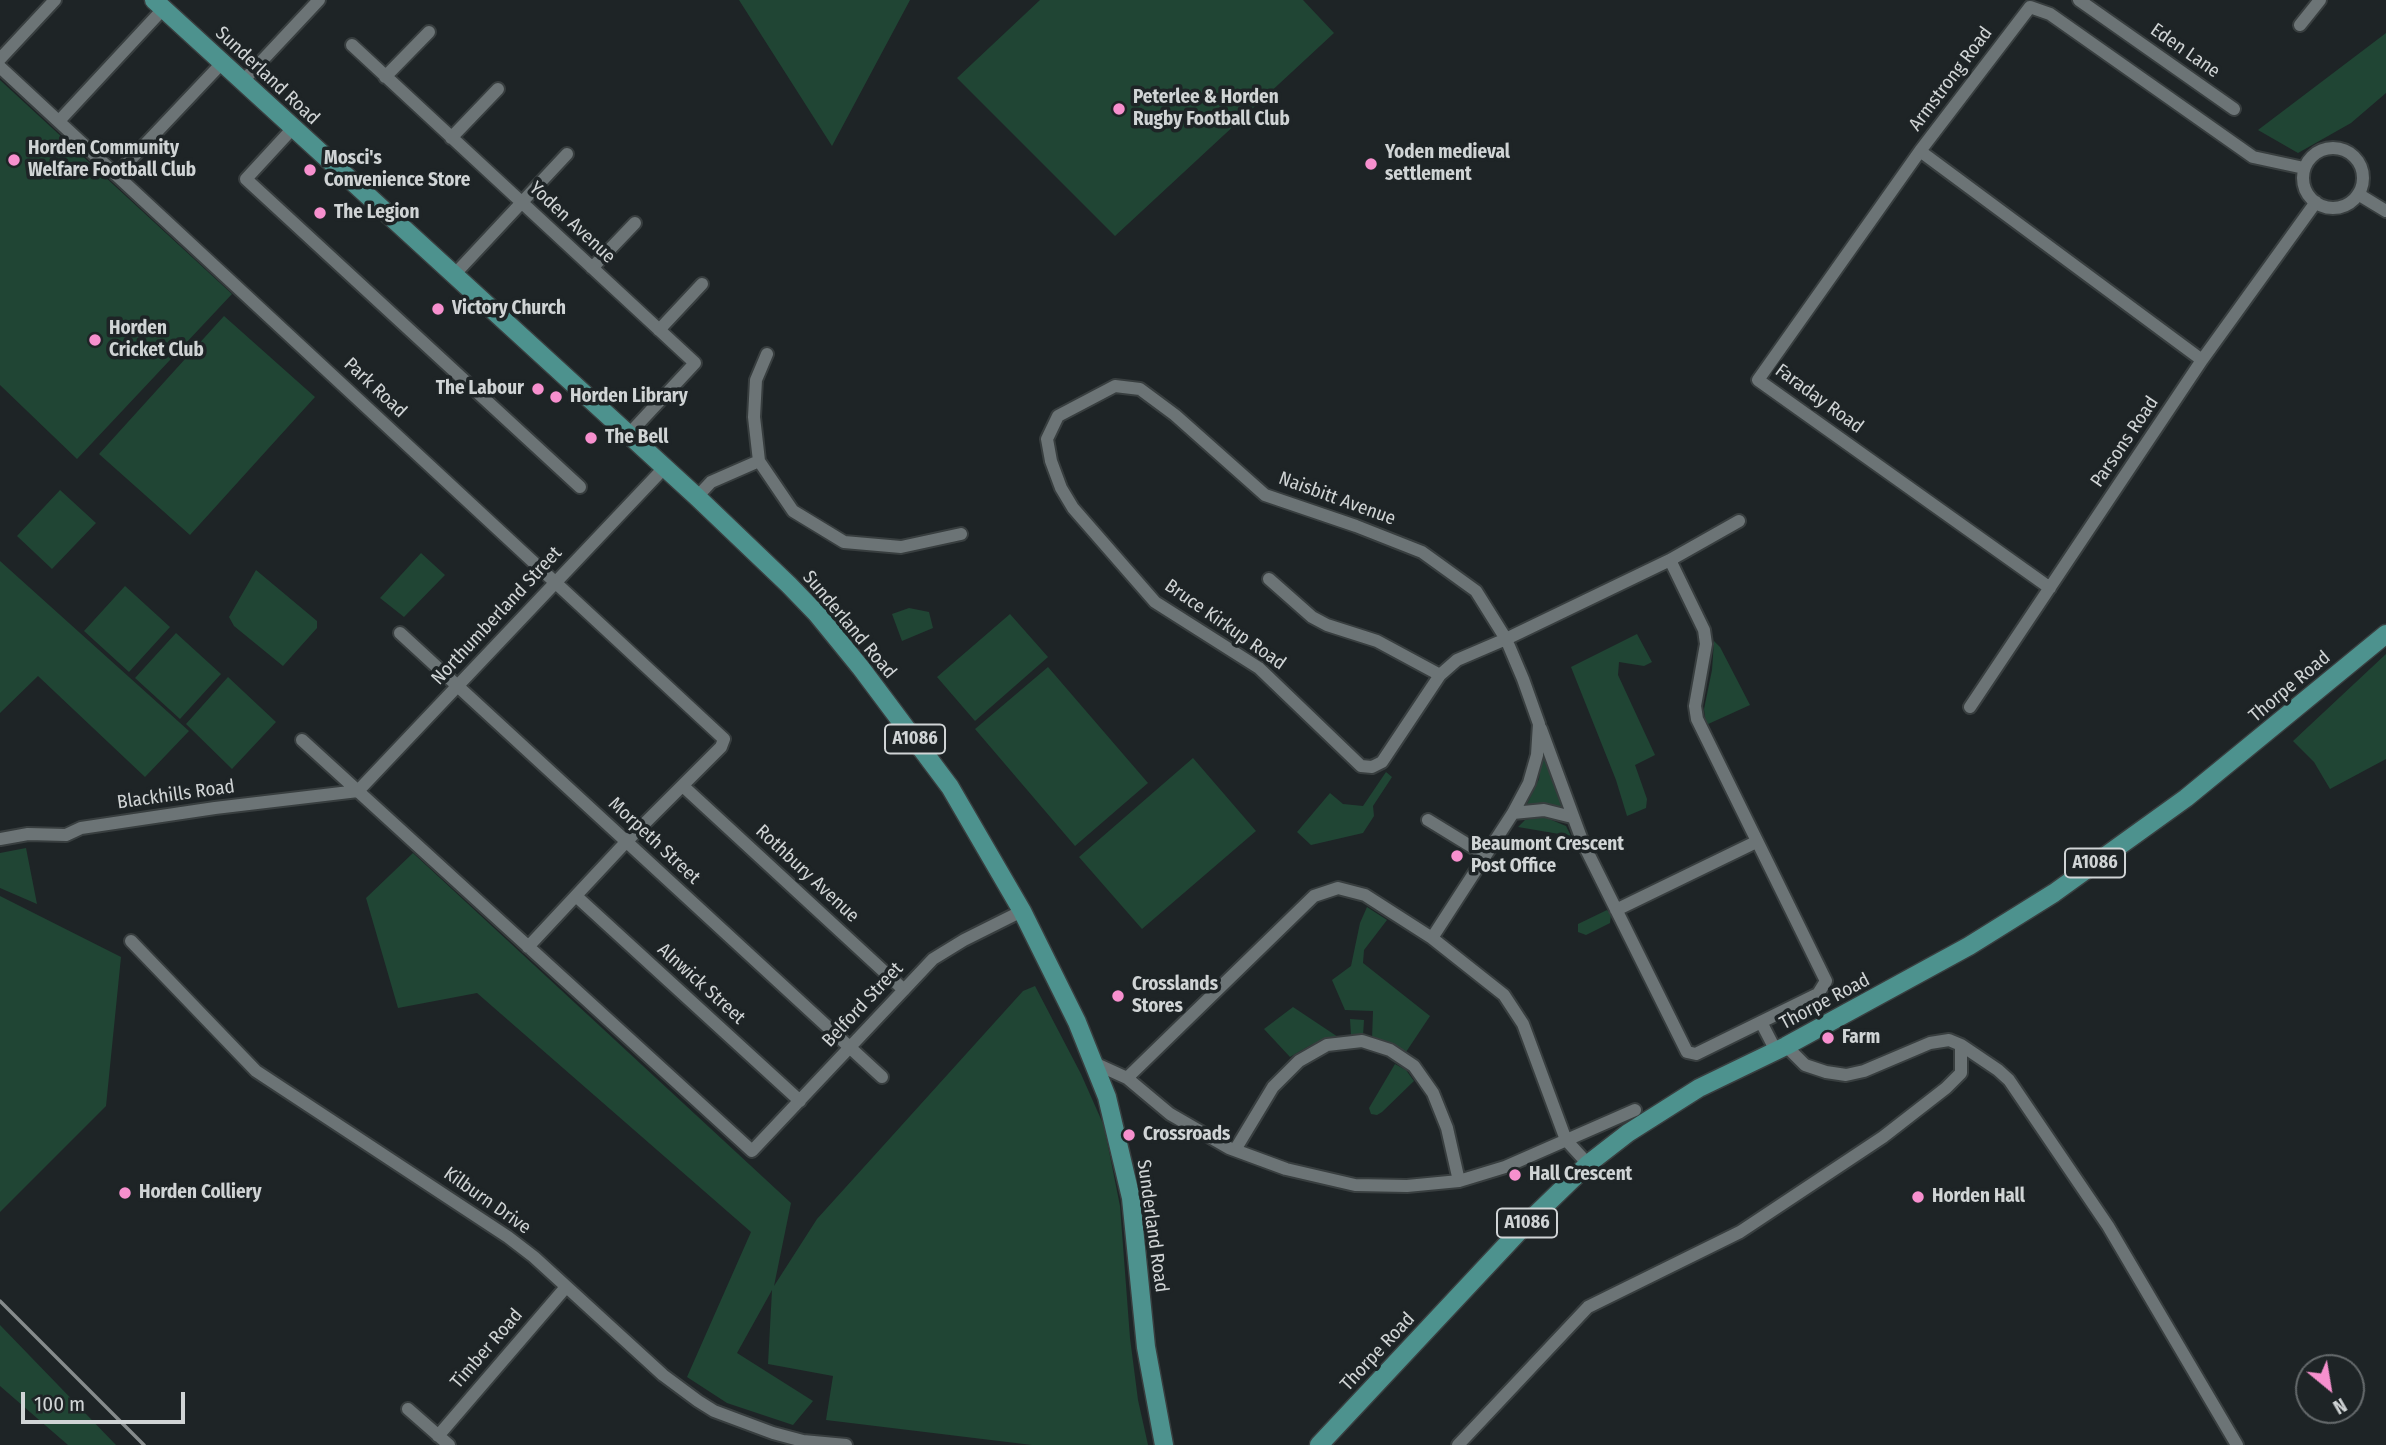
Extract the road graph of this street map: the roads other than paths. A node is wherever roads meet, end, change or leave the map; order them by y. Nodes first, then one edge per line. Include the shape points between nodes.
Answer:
1 (55, 0) edge
2 (319, 0) edge
3 (2079, 0) edge
4 (2320, 0) edge
5 (159, 4) edge
6 (2300, 25) dead end
7 (429, 32) dead end
8 (352, 45) dead end
9 (0, 59) edge
10 (222, 63) junction
11 (0, 67) edge
12 (385, 77) junction
13 (243, 81) junction
14 (498, 89) dead end
15 (2234, 108) dead end
16 (59, 121) junction
17 (293, 128) junction
18 (452, 138) junction
19 (1920, 151) junction
20 (567, 154) dead end
21 (2304, 169) junction
22 (116, 175) junction
23 (2358, 194) junction
24 (521, 202) junction
25 (2316, 202) junction
26 (2386, 211) edge
27 (635, 223) dead end
28 (592, 268) junction
29 (453, 275) junction
30 (702, 284) dead end
31 (659, 330) junction
32 (767, 354) dead end
33 (2202, 360) junction
34 (628, 435) junction
35 (1047, 439) joint
36 (759, 461) junction
37 (664, 468) junction
38 (580, 487) dead end
39 (696, 496) junction
40 (1739, 521) dead end
41 (961, 534) dead end
42 (1670, 560) junction
43 (1269, 579) dead end
44 (556, 582) junction
45 (2050, 588) junction
46 (400, 633) dead end
47 (2386, 634) edge
48 (1506, 639) junction
49 (1440, 675) junction
50 (458, 686) junction
51 (1970, 708) dead end
52 (1539, 724) junction
53 (303, 740) dead end
54 (684, 787) junction
55 (358, 791) junction
56 (1513, 813) junction
57 (1572, 817) junction
58 (1428, 820) dead end
59 (0, 839) edge
60 (626, 842) junction
61 (1756, 842) junction
62 (1485, 855) junction
63 (576, 896) junction
64 (1616, 910) junction
65 (1022, 911) junction
66 (1432, 938) junction
67 (131, 941) dead end
68 (528, 947) junction
69 (904, 990) junction
70 (1761, 1022) junction
71 (1961, 1045) junction
72 (850, 1048) junction
73 (1781, 1049) junction
74 (1094, 1063) junction
75 (882, 1077) dead end
76 (1127, 1078) junction
77 (800, 1101) junction
78 (1635, 1110) dead end
79 (1566, 1140) junction
80 (1235, 1150) junction
81 (1588, 1164) junction
82 (1459, 1181) junction
83 (566, 1287) junction
84 (408, 1409) dead end
85 (438, 1436) junction
86 (449, 1445) edge
87 (846, 1445) edge
88 (1164, 1445) edge
89 (1320, 1445) edge
90 (1458, 1445) edge
91 (2236, 1445) edge

1 - 9 street
2 - 13 street
3 - 15 street, Eden Lane
4 - 6 street
5 - 10 main road, Sunderland Road / A1086
5 - 16 street
7 - 12 street
8 - 12 street, Yoden Avenue
10 - 13 main road, Sunderland Road / A1086
10 - 22 street
11 - 16 street, Park Road
12 - 18 street, Yoden Avenue
13 - 17 main road, Sunderland Road / A1086
14 - 18 street
16 - 22 street, Park Road
17 - 29 main road, Sunderland Road / A1086
17 - 38 street via 246,179
18 - 24 street, Yoden Avenue
19 - 21 street, Armstrong Road via 2030,7 2050,13 2253,157
19 - 33 street, Armstrong Road
19 - 45 street, Faraday Road via 1758,380
20 - 24 street
21 - 23 street via 2321,150 2343,149 2359,163 2362,184
21 - 25 street via 2305,190
22 - 44 street, Park Road
23 - 25 street via 2343,206
23 - 26 street
24 - 28 street, Yoden Avenue
24 - 29 street
25 - 33 street, Parsons Road
27 - 28 street
28 - 31 street, Yoden Avenue
29 - 34 main road, Sunderland Road / A1086
30 - 31 street
31 - 34 street, Yoden Avenue via 695,363
32 - 36 street via 756,380
33 - 45 street, Parsons Road
34 - 37 main road, Sunderland Road / A1086
35 - 48 street, Naisbitt Avenue via 1058,416 1075,406 1115,386 1140,389 1265,495 1422,551 1476,591
35 - 49 street, Bruce Kirkup Road via 1061,488 1073,508 1155,602 1259,668 1361,766 1381,762
36 - 39 street via 711,482
36 - 41 street via 793,511 844,542 901,548
37 - 39 main road, Sunderland Road / A1086
37 - 44 street, Northumberland Street
39 - 65 main road, Sunderland Road / A1086 via 817,614 861,668 950,787
40 - 42 street, Bruce Kirkup Road
42 - 48 street, Bruce Kirkup Road
42 - 61 street via 1704,630 1697,719
43 - 49 street via 1312,617 1377,641
44 - 50 street, Northumberland Street
44 - 54 street, Park Road via 724,738
45 - 51 street, Parsons Road
46 - 50 street, Morpeth Street
47 - 73 main road, Thorpe Road / A1086 via 2186,798 2054,893 1969,946
48 - 49 street, Bruce Kirkup Road via 1457,660
48 - 52 street
50 - 55 street, Northumberland Street
50 - 60 street, Morpeth Street
52 - 56 street via 1529,783
52 - 57 street
53 - 55 street
54 - 60 street
54 - 69 street, Rothbury Avenue
55 - 59 street, Blackhills Road via 81,828 66,835
55 - 68 street
56 - 57 street via 1544,810
56 - 62 street
57 - 64 street
58 - 62 street
60 - 63 street
60 - 72 street, Morpeth Street
61 - 64 street
61 - 70 street via 1826,981 1818,994
62 - 66 street
63 - 68 street
63 - 77 street, Alnwick Street
64 - 70 street via 1687,1052 1696,1054
65 - 69 street, Belford Street via 933,959
65 - 74 main road, Sunderland Road / A1086
66 - 76 street via 1364,895 1338,888 1314,896
66 - 79 street via 1504,995 1523,1024
67 - 83 street, Kilburn Drive via 256,1071 508,1237
68 - 77 street, Belford Street via 752,1152
69 - 72 street, Belford Street
70 - 73 street
71 - 73 street via 1949,1040 1930,1043 1846,1075 1805,1065
71 - 90 street via 1961,1073 1882,1137 1740,1232 1588,1307
71 - 91 street via 2009,1080 2108,1226
72 - 75 street, Morpeth Street
72 - 77 street, Belford Street
73 - 81 main road, Thorpe Road / A1086 via 1666,1107
74 - 76 street
74 - 88 main road, Sunderland Road / A1086 via 1129,1187 1146,1347
76 - 80 street via 1170,1114
78 - 79 street
79 - 81 street
79 - 82 street
80 - 82 street via 1286,1169 1355,1185
80 - 82 street via 1273,1087 1298,1061 1327,1045 1362,1041 1390,1050 1414,1066 1433,1093 1447,1128
81 - 89 main road, Thorpe Road / A1086
83 - 85 street, Timber Road
83 - 87 street, Kilburn Drive via 663,1374 714,1411 803,1441
84 - 85 street
85 - 86 street

